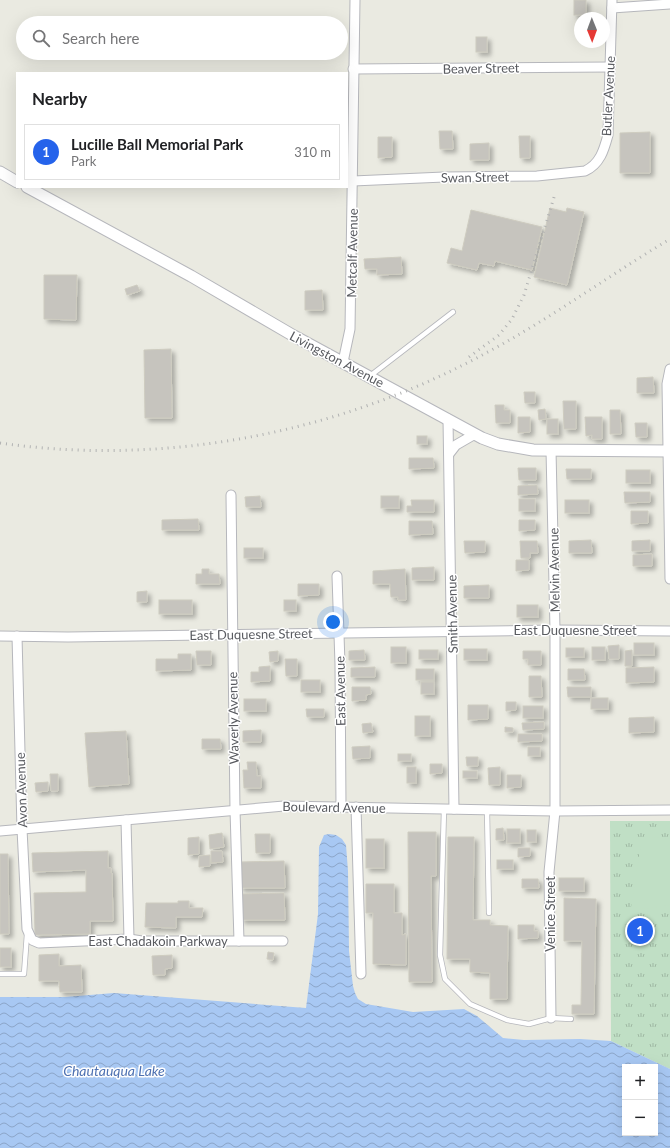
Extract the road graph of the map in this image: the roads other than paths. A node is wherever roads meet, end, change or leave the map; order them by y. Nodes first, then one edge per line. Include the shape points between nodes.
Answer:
1 (355, 0) edge
2 (612, 4) edge
3 (670, 4) edge
4 (610, 67) junction
5 (353, 70) junction
6 (595, 165) joint
7 (0, 172) edge
8 (16, 181) edge
9 (353, 181) junction
10 (29, 188) edge
11 (453, 312) dead end
12 (343, 362) junction
13 (670, 370) edge
14 (370, 376) junction
15 (448, 420) junction
16 (475, 434) junction
17 (552, 450) junction
18 (669, 451) edge
19 (449, 454) junction
20 (230, 495) dead end
21 (670, 540) edge
22 (337, 576) dead end
23 (670, 579) edge
24 (555, 630) junction
25 (452, 631) junction
26 (670, 631) edge
27 (338, 633) junction
28 (232, 635) junction
29 (0, 636) edge
30 (17, 636) junction
31 (341, 807) junction
32 (356, 807) junction
33 (444, 809) junction
34 (454, 809) junction
35 (235, 810) junction
36 (487, 810) junction
37 (670, 810) edge
38 (555, 811) junction
39 (126, 820) junction
40 (22, 829) junction
41 (0, 831) edge
42 (489, 913) dead end
43 (27, 928) junction
44 (129, 939) junction
45 (35, 941) joint
46 (239, 941) junction
47 (283, 941) dead end
48 (0, 974) edge
49 (361, 974) dead end
50 (551, 1018) junction
51 (571, 1019) dead end

1 - 5 street, Metcalf Avenue
2 - 3 street
2 - 4 street, Butler Avenue
4 - 5 street, Beaver Street
4 - 6 street, Butler Avenue via 608,135 603,152
5 - 9 street, Metcalf Avenue
6 - 9 street, Swan Street via 585,171 537,176
7 - 8 street
9 - 12 street, Metcalf Avenue via 350,329
10 - 12 street, Livingston Avenue
11 - 14 lane
12 - 14 street, Livingston Avenue
13 - 18 street via 667,384
14 - 15 street, Livingston Avenue
15 - 16 street, Livingston Avenue
15 - 19 street, Smith Avenue
16 - 17 street, Livingston Avenue via 498,444 533,450
16 - 19 street via 456,445
17 - 18 street, Livingston Avenue
17 - 24 street, Melvin Avenue
18 - 21 street
19 - 25 street, Smith Avenue
20 - 28 street, Waverly Avenue
21 - 23 street
22 - 27 street, East Avenue
24 - 25 street, East Duquesne Street
24 - 26 street, East Duquesne Street
24 - 38 street, Melvin Avenue
25 - 27 street, East Duquesne Street
25 - 34 street, Smith Avenue
27 - 28 street, East Duquesne Street
27 - 31 street, East Avenue
28 - 30 street, East Duquesne Street
28 - 35 street, Waverly Avenue
29 - 30 street, East Duquesne Street
30 - 40 street, Avon Avenue
31 - 32 street, Boulevard Avenue
31 - 35 street, Boulevard Avenue via 284,806
32 - 33 street, Boulevard Avenue
32 - 49 street
33 - 34 street, Boulevard Avenue
33 - 50 lane via 440,955 445,979 470,1004 507,1020 529,1024
34 - 36 street, Boulevard Avenue
35 - 39 street, Boulevard Avenue
35 - 46 street, Waverly Avenue
36 - 38 street, Boulevard Avenue
36 - 42 lane
37 - 38 street, Boulevard Avenue
38 - 50 street, Venice Street via 549,872
39 - 40 street, Boulevard Avenue
39 - 44 street
40 - 41 street, Boulevard Avenue
40 - 43 street, Avon Avenue
43 - 45 street, Avon Avenue via 29,936
43 - 48 lane via 24,974
44 - 45 street, East Chadakoin Parkway via 39,943
44 - 46 street, East Chadakoin Parkway
46 - 47 street, East Chadakoin Parkway
50 - 51 lane

